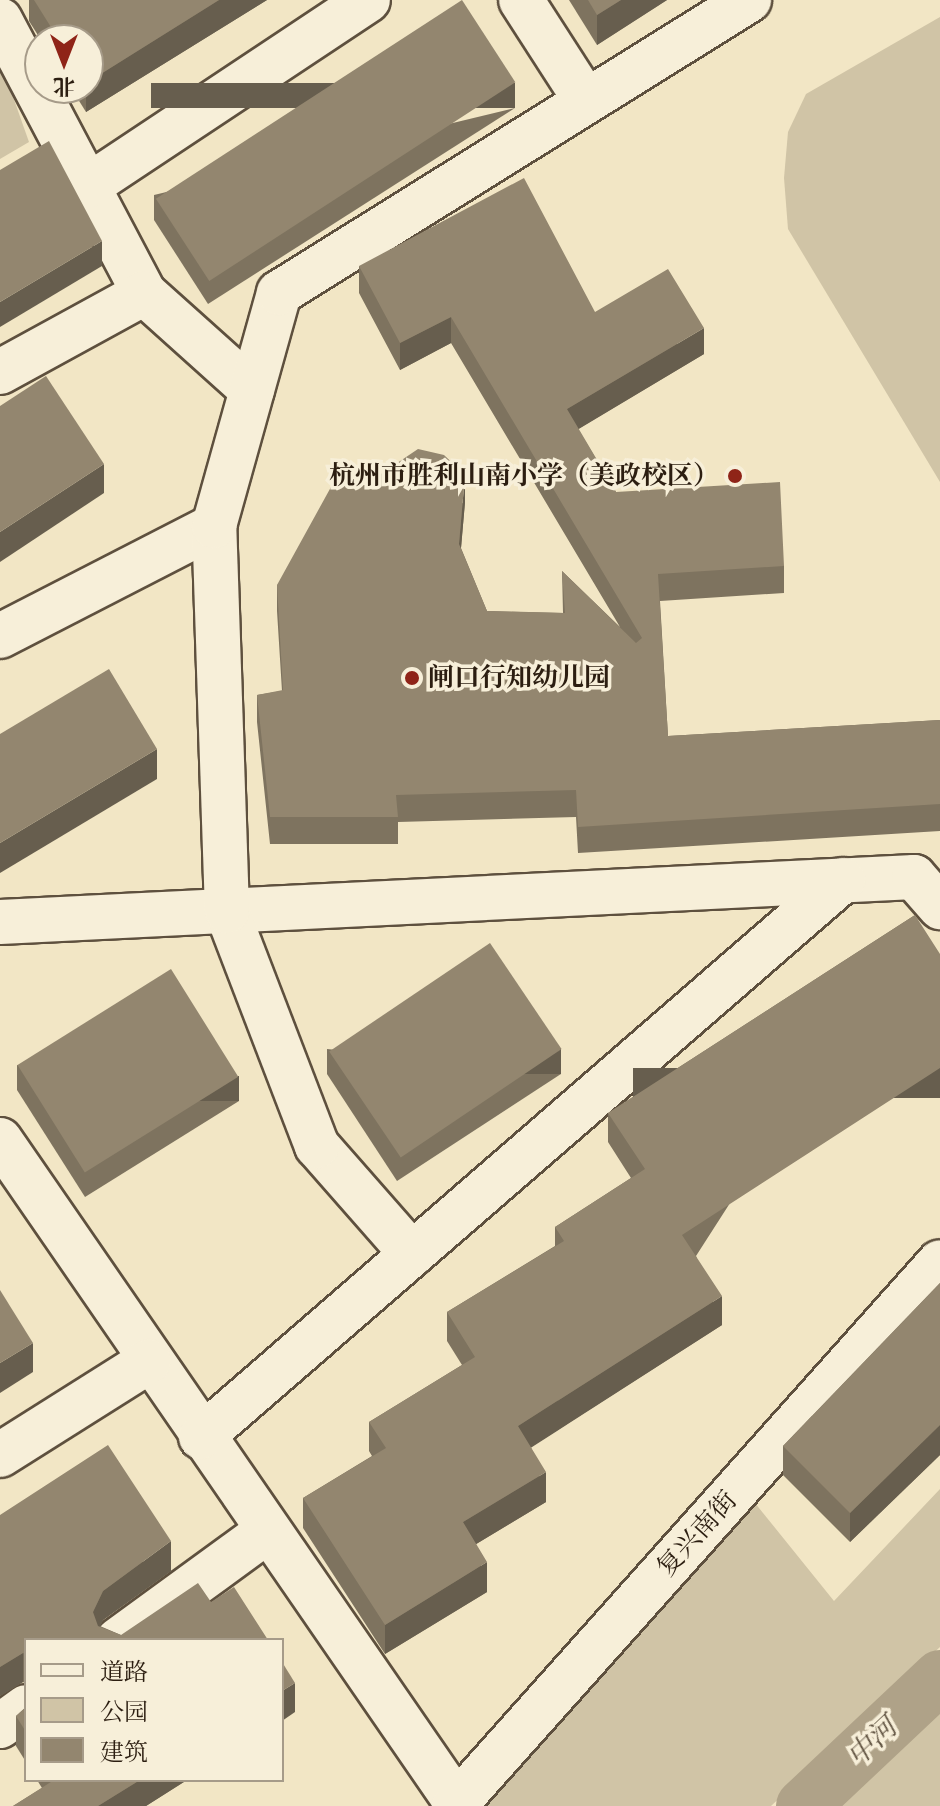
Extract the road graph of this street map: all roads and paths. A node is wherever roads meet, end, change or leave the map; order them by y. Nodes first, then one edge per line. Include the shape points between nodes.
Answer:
1 (368, 0) edge
2 (521, 0) edge
3 (749, 0) edge
4 (0, 20) edge
5 (586, 101) junction
6 (88, 186) junction
7 (144, 293) junction
8 (0, 372) edge
9 (252, 390) junction
10 (214, 526) junction
11 (0, 636) edge
12 (843, 880) junction
13 (940, 907) edge
14 (227, 911) junction
15 (0, 922) edge
16 (4, 1155) edge
17 (412, 1254) junction
18 (940, 1262) edge
19 (149, 1361) junction
20 (201, 1437) junction
21 (0, 1455) edge
22 (265, 1533) junction
23 (121, 1638) edge
24 (24, 1708) edge
25 (0, 1726) edge
26 (456, 1805) edge

1 - 6 street
2 - 5 street
3 - 5 street
4 - 6 street
5 - 9 street via 279,293
6 - 7 street
7 - 8 street
7 - 9 street
9 - 10 street
10 - 11 street
10 - 14 street
12 - 13 street via 914,877
12 - 14 street
12 - 17 street
14 - 15 street
14 - 17 street via 317,1146
16 - 19 street
17 - 20 street
18 - 26 street, 复兴南街
19 - 20 street
19 - 21 street
20 - 22 street
22 - 23 street
22 - 26 street
24 - 25 street

